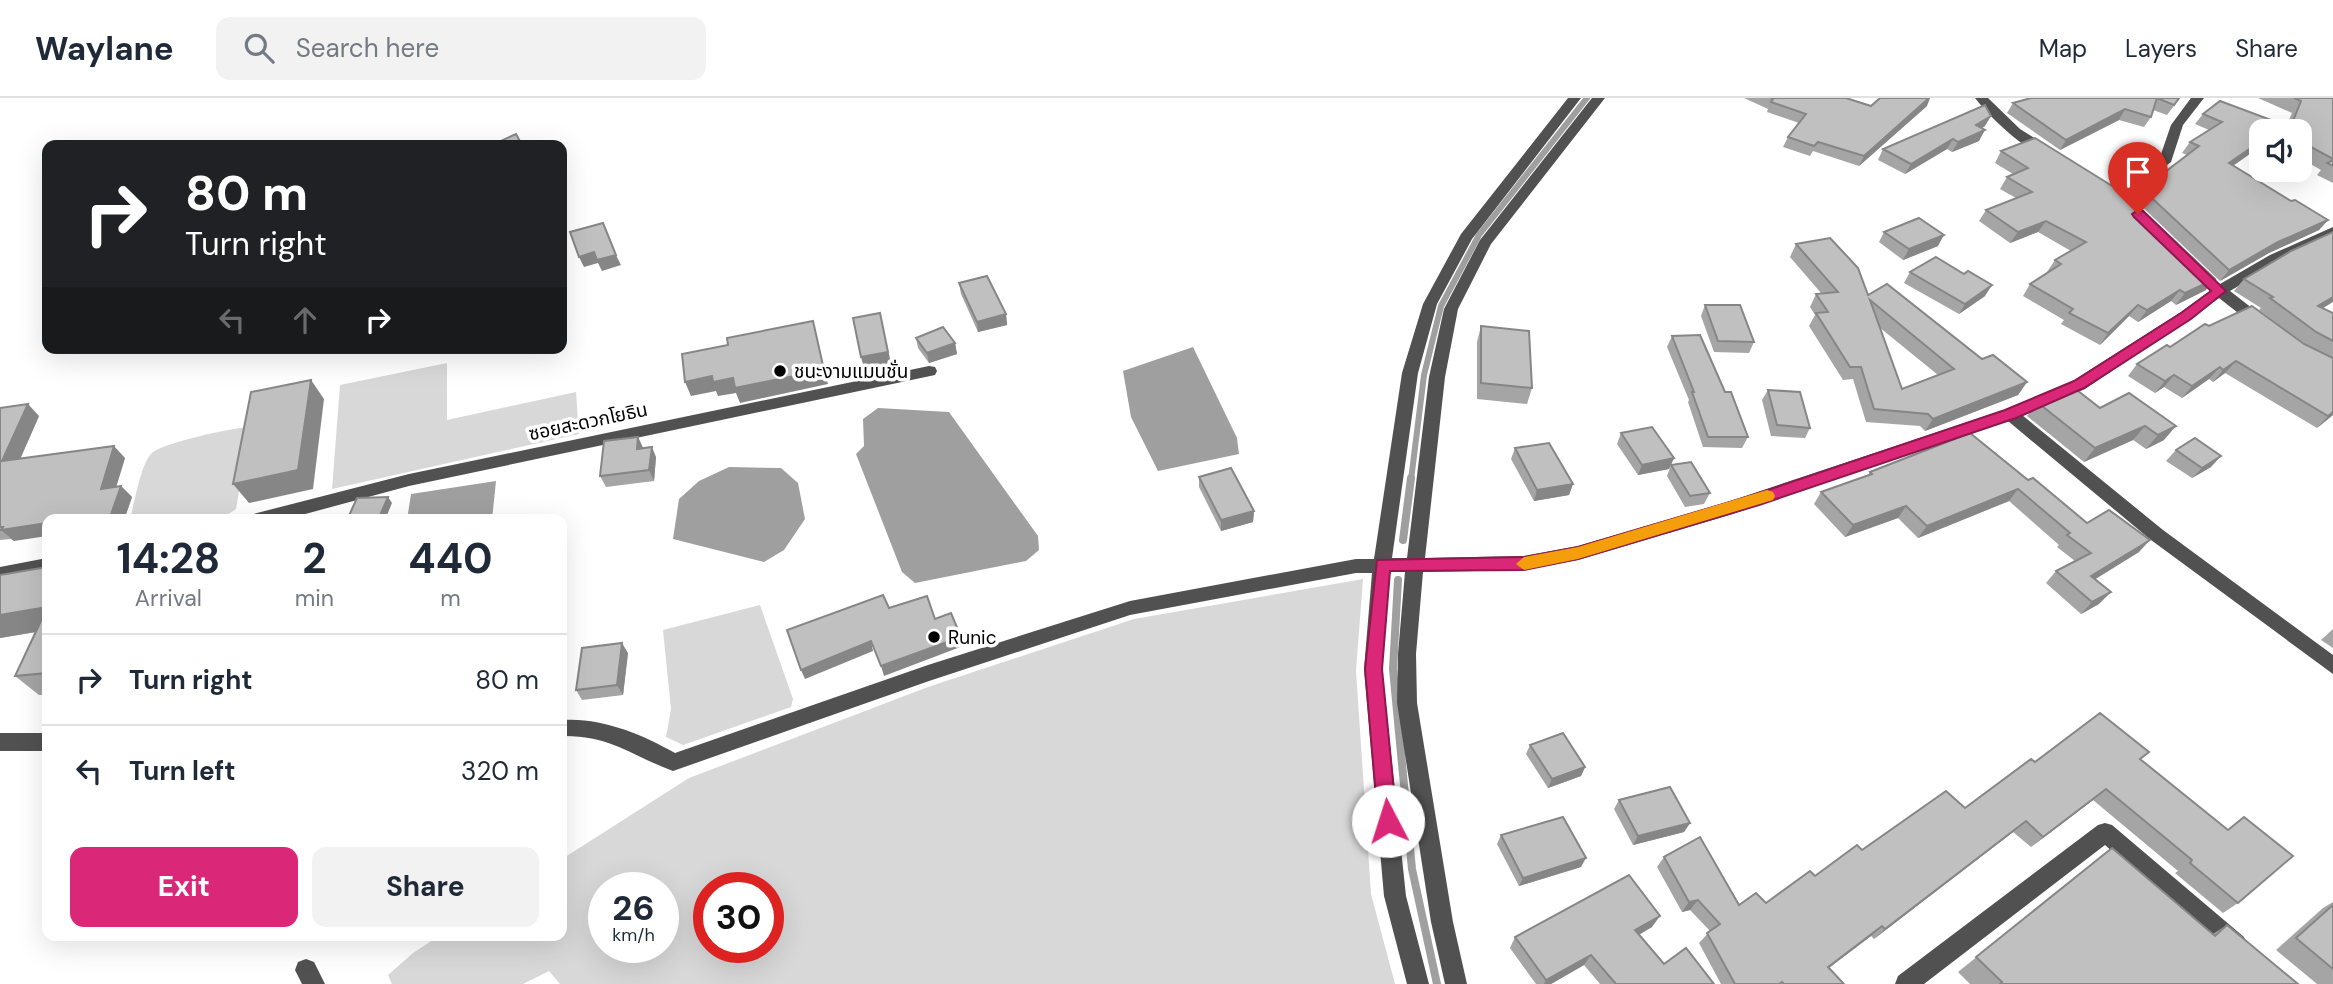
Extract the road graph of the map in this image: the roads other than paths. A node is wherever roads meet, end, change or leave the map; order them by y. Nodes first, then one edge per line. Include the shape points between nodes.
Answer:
1 (1575, 98) edge
2 (1599, 98) edge
3 (1982, 98) edge
4 (2198, 98) edge
5 (2061, 160) edge
6 (2118, 196) edge
7 (2333, 231) edge
8 (2199, 272) edge
9 (2219, 291) junction
10 (2278, 335) edge
11 (929, 371) dead end
12 (2010, 414) junction
13 (280, 514) edge
14 (1382, 564) junction
15 (1415, 565) junction
16 (42, 566) edge
17 (0, 574) edge
18 (2333, 666) edge
19 (567, 727) edge
20 (42, 741) edge
21 (0, 742) edge
22 (2250, 957) edge
23 (1418, 984) edge
24 (1456, 984) edge
25 (1906, 984) edge

1 - 14 street via 1466,237 1430,304 1410,373
2 - 15 street via 1485,243 1451,309 1437,377
3 - 5 street via 2014,132
4 - 6 street via 2177,125 2166,159
7 - 9 street
8 - 9 street
9 - 10 street
9 - 12 street via 2079,385
11 - 13 street, ซอยสะดวกโยธิน via 409,480
12 - 15 street via 1727,509 1578,553 1524,564
12 - 18 street via 2157,535
14 - 15 street
14 - 19 street via 1130,608 673,762 617,737
14 - 23 street via 1373,669 1395,896
15 - 24 street via 1407,703 1441,922
16 - 17 street
20 - 21 street
22 - 25 street via 2105,832

